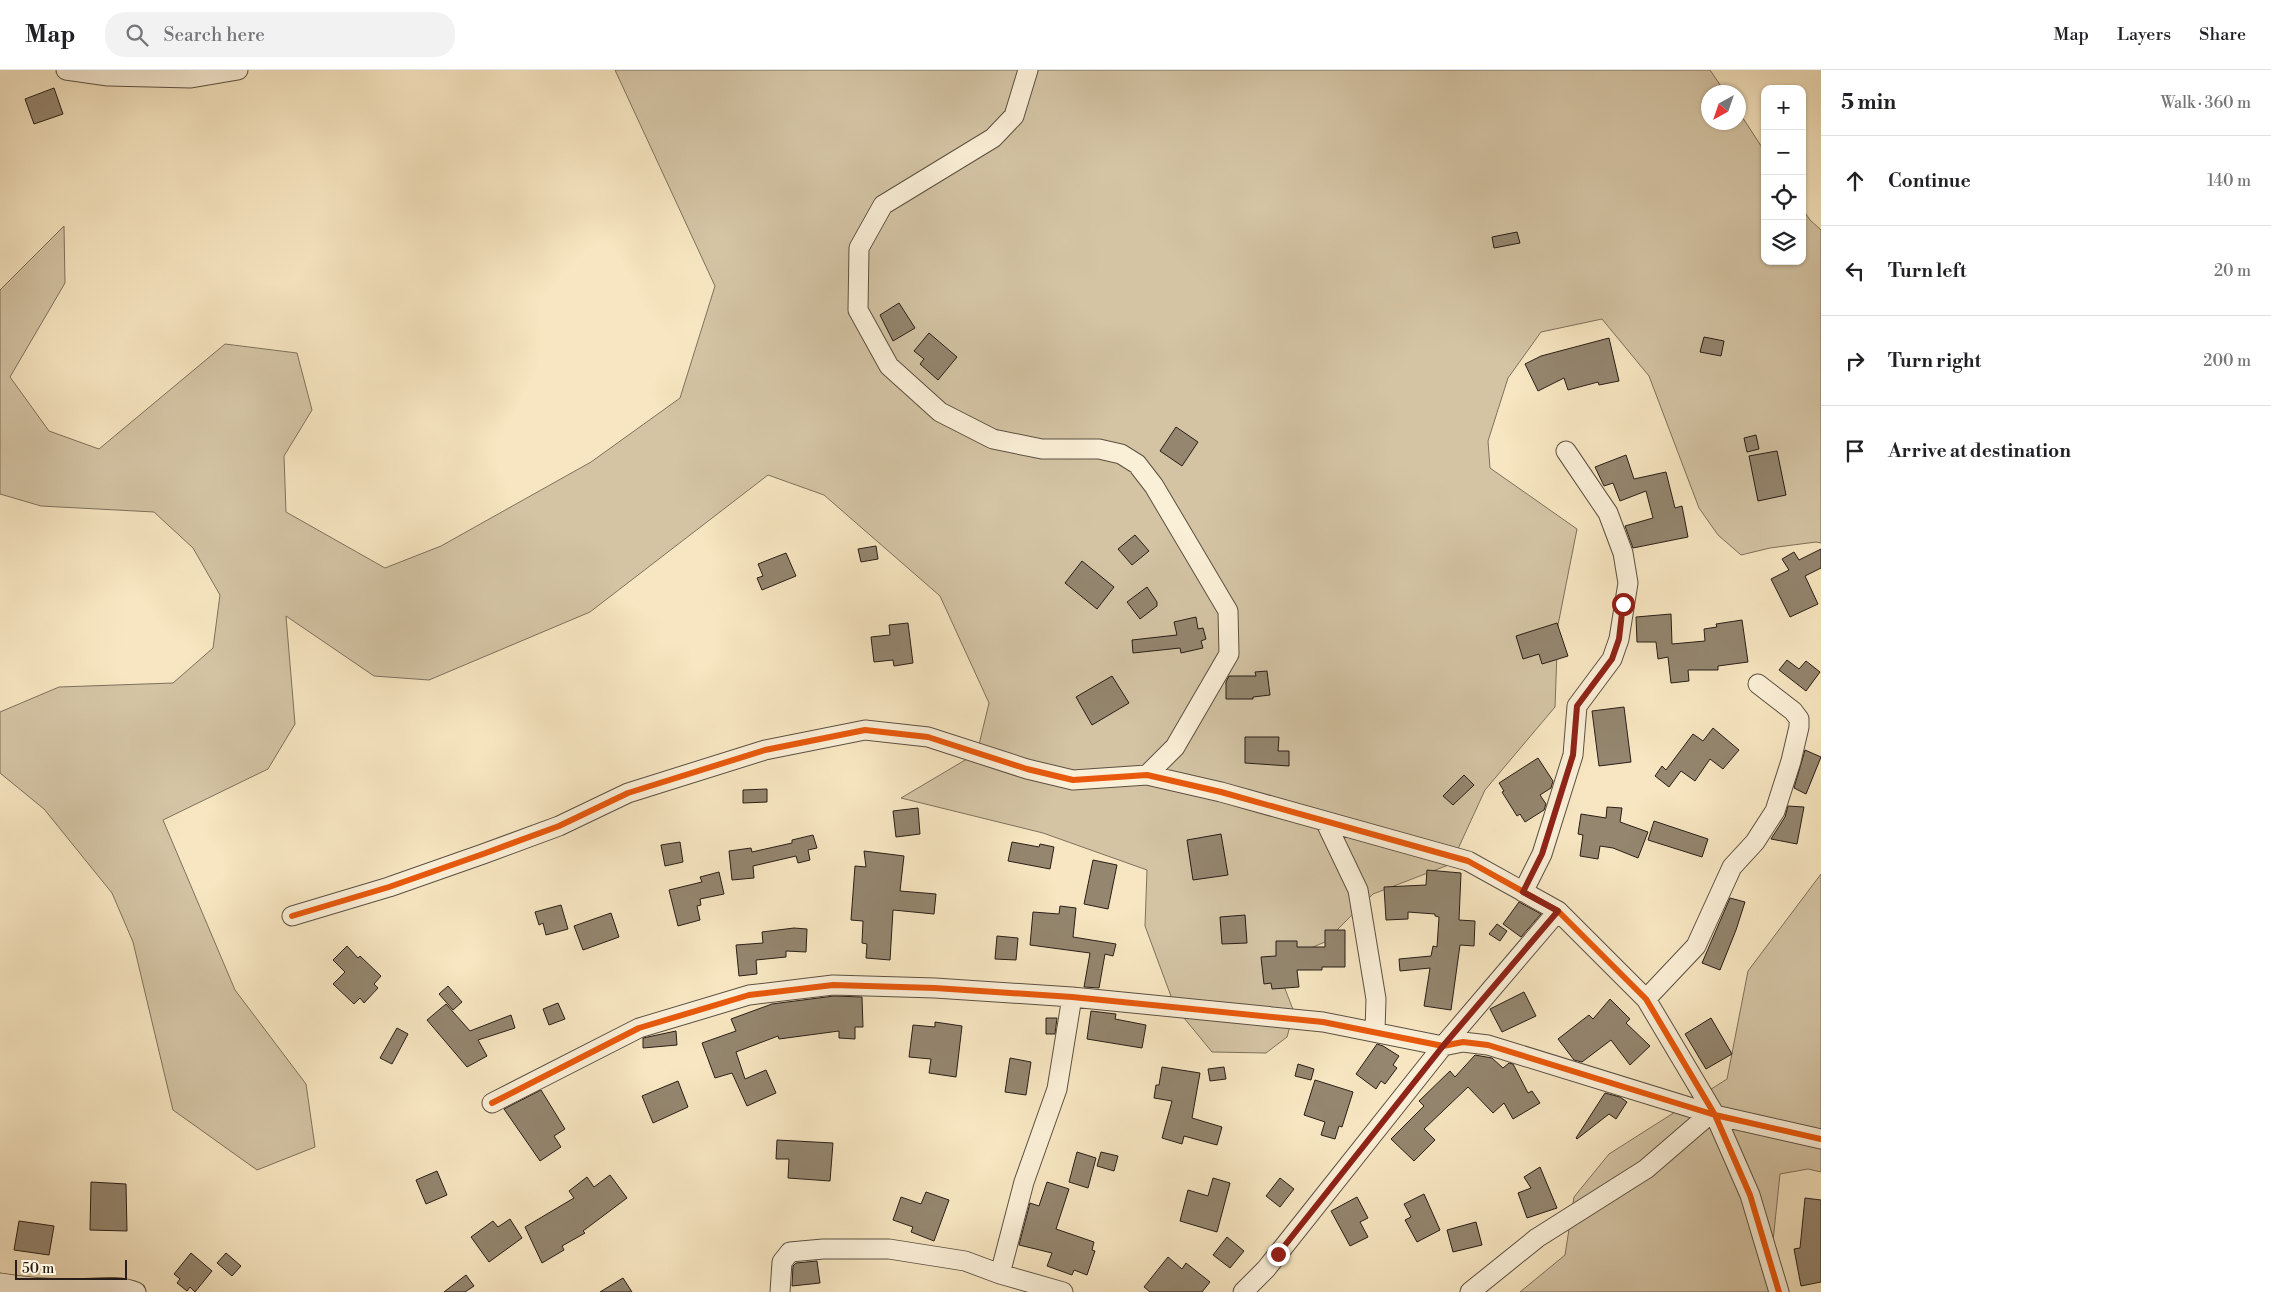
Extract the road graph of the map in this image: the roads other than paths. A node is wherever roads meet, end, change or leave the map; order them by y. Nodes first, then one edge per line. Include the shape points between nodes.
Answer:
1 (66, 70) edge
2 (238, 70) edge
3 (1028, 70) edge
4 (1566, 450) dead end
5 (1758, 684) dead end
6 (1148, 776) junction
7 (1325, 821) junction
8 (1523, 892) junction
9 (1558, 911) junction
10 (292, 916) dead end
11 (1072, 997) junction
12 (1646, 999) junction
13 (1375, 1031) junction
14 (1443, 1046) junction
15 (492, 1103) dead end
16 (1713, 1114) junction
17 (1821, 1140) edge
18 (1000, 1274) junction
19 (0, 1283) edge
20 (74, 1291) edge
21 (136, 1292) edge
22 (780, 1292) edge
23 (1062, 1292) edge
24 (1243, 1292) edge
25 (1470, 1292) edge
26 (1779, 1292) edge

1 - 2 street via 108,76 191,78
3 - 6 street via 1014,116 993,138 883,205 859,248 858,310 889,366 940,412 993,439 1042,448 1099,449 1121,454 1137,464 1154,486 1228,611 1228,654 1175,747
4 - 8 street via 1608,513 1623,553 1628,583 1619,639 1612,659 1577,706 1573,755 1542,854
5 - 12 street via 1799,719 1791,761 1775,811 1755,842 1732,867 1696,946
6 - 7 street
6 - 10 street via 1074,780 1027,769 928,737 865,730 765,750 628,793 559,826 389,887
7 - 8 street via 1468,861
7 - 13 street via 1358,890 1376,999
8 - 9 street
9 - 12 street
9 - 14 street
11 - 13 street via 1323,1022
11 - 15 street via 833,985 749,995 639,1028
11 - 18 street via 1057,1089 1024,1182
12 - 16 street
13 - 14 street
14 - 16 street via 1463,1042 1488,1045
14 - 24 street via 1266,1269
16 - 17 street
16 - 25 street via 1646,1169 1537,1238
16 - 26 street via 1750,1195
18 - 22 street via 965,1261 899,1251 823,1249 790,1252 782,1262
18 - 23 street
19 - 20 street
20 - 21 street via 126,1288

